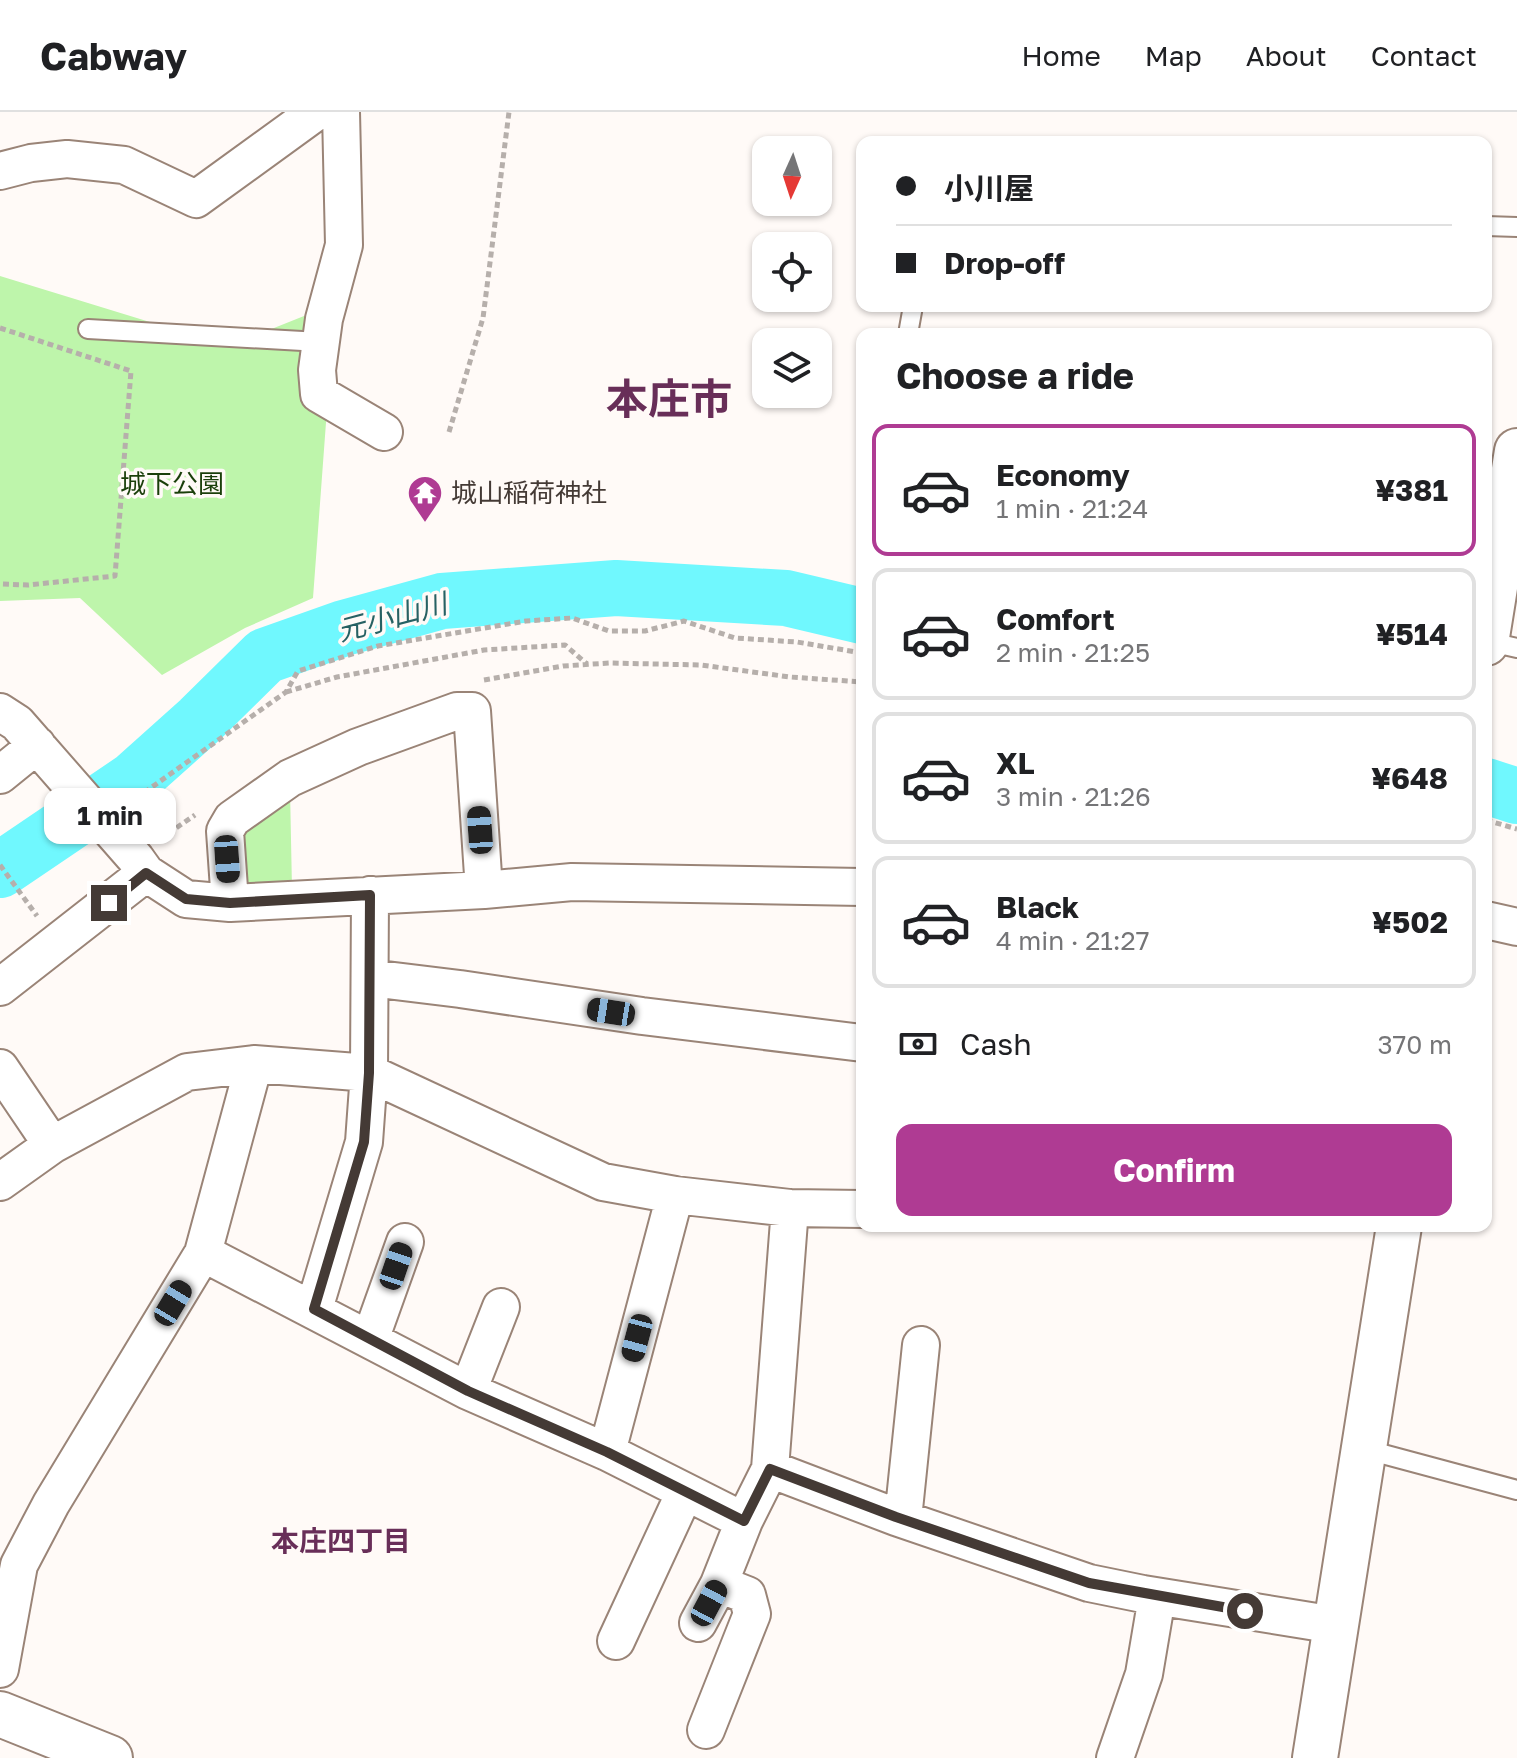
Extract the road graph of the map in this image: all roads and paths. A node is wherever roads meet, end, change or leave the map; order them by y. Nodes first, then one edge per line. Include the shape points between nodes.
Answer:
1 (316, 112) edge
2 (341, 112) edge
3 (509, 112) edge
4 (0, 171) edge
5 (1492, 226) edge
6 (1517, 227) edge
7 (0, 328) edge
8 (88, 329) dead end
9 (320, 342) junction
10 (384, 432) dead end
11 (449, 432) dead end
12 (1516, 468) edge
13 (0, 584) edge
14 (1492, 607) edge
15 (1492, 643) edge
16 (1517, 648) edge
17 (856, 652) edge
18 (588, 665) dead end
19 (286, 692) junction
20 (0, 712) edge
21 (46, 756) junction
22 (0, 775) edge
23 (128, 804) dead end
24 (1492, 822) edge
25 (1517, 829) edge
26 (136, 861) junction
27 (0, 865) edge
28 (856, 887) edge
29 (484, 890) junction
30 (370, 895) junction
31 (230, 903) junction
32 (41, 919) dead end
33 (1492, 921) edge
34 (1517, 927) edge
35 (370, 978) junction
36 (0, 987) edge
37 (856, 1042) edge
38 (254, 1064) junction
39 (0, 1068) edge
40 (369, 1073) junction
41 (52, 1145) junction
42 (0, 1182) edge
43 (675, 1195) junction
44 (790, 1208) junction
45 (856, 1209) edge
46 (1398, 1232) edge
47 (405, 1242) dead end
48 (203, 1253) junction
49 (501, 1307) dead end
50 (314, 1309) junction
51 (370, 1340) junction
52 (921, 1345) dead end
53 (468, 1391) junction
54 (1364, 1449) junction
55 (607, 1452) junction
56 (770, 1469) junction
57 (1517, 1490) edge
58 (685, 1492) junction
59 (903, 1519) junction
60 (744, 1521) junction
61 (10, 1557) edge
62 (719, 1584) junction
63 (1157, 1597) junction
64 (698, 1623) dead end
65 (1335, 1625) junction
66 (616, 1641) dead end
67 (0, 1669) edge
68 (0, 1714) edge
69 (706, 1730) dead end
70 (110, 1758) edge
71 (1115, 1758) edge
72 (1315, 1758) edge

1 - 4 street via 196,199 124,165 67,159
2 - 9 street via 344,245
3 - 11 path via 483,318
5 - 6 lane
7 - 13 path via 131,371 115,576
8 - 9 lane
9 - 10 street via 319,394
12 - 14 main road
15 - 16 lane
17 - 19 path via 735,638 684,621 645,631 609,631 572,618 526,621 378,646 298,671
18 - 19 path via 565,645 484,650 337,677
19 - 23 path
20 - 21 street
21 - 22 street
21 - 26 street
24 - 25 path
26 - 31 street via 186,899
26 - 36 street
27 - 32 path
28 - 29 street via 572,882
29 - 30 street
29 - 31 street via 472,711 457,711 290,778 232,819 225,831
30 - 31 street
30 - 35 street
33 - 34 street
35 - 37 street
35 - 40 street
38 - 40 street
38 - 41 street via 187,1072
38 - 48 street
39 - 41 street
40 - 43 street via 603,1182
40 - 50 street via 364,1142
41 - 42 street
43 - 44 street
43 - 55 street
44 - 45 street
44 - 56 street
46 - 54 main road
47 - 51 street
48 - 50 street
48 - 61 street via 51,1504
49 - 53 street
50 - 51 street
51 - 53 street
52 - 59 street
53 - 55 street
54 - 57 lane
54 - 65 main road
55 - 58 street
56 - 59 street
56 - 60 street
58 - 60 street
58 - 66 street
59 - 63 street via 1089,1583
60 - 62 street
61 - 67 street
62 - 64 street
62 - 69 street via 747,1595 752,1614
63 - 65 street
63 - 71 street via 1144,1674
65 - 72 main road
68 - 70 main road

